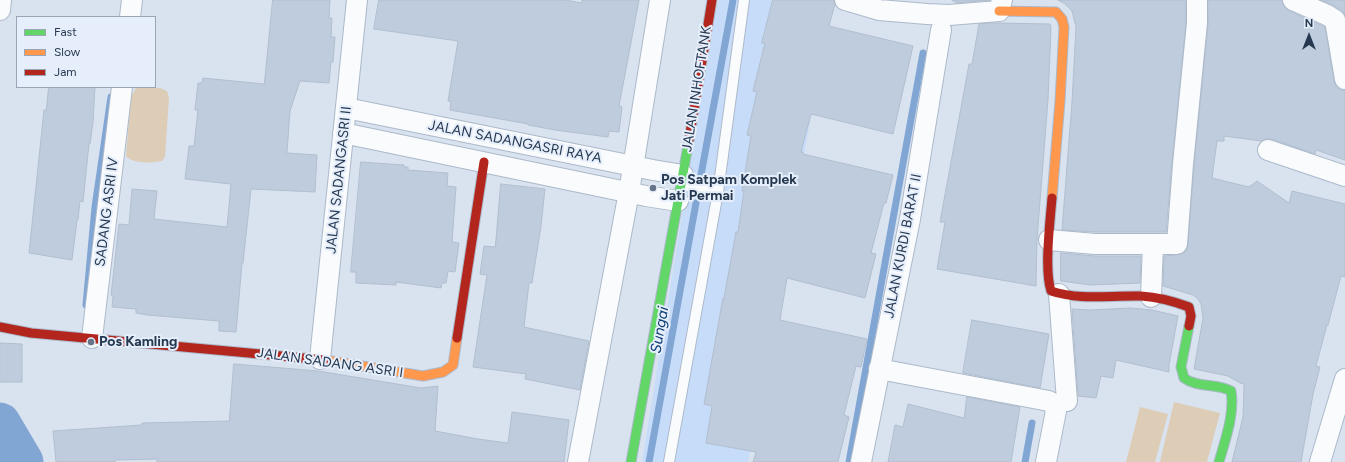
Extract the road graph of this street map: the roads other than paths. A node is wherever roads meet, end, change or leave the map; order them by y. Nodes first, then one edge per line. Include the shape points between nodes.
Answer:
1 (1, 0) edge
2 (132, 0) edge
3 (357, 0) edge
4 (660, 0) edge
5 (712, 0) edge
6 (744, 0) edge
7 (845, 0) edge
8 (1197, 0) edge
9 (1293, 0) edge
10 (1000, 6) edge
11 (0, 10) edge
12 (130, 16) edge
13 (941, 30) dead end
14 (1345, 79) edge
15 (122, 88) edge
16 (346, 108) junction
17 (343, 132) junction
18 (1268, 150) dead end
19 (484, 162) junction
20 (632, 166) junction
21 (1345, 176) edge
22 (681, 187) junction
23 (629, 192) junction
24 (718, 192) junction
25 (1049, 240) junction
26 (1153, 244) junction
27 (1059, 294) junction
28 (1151, 297) junction
29 (0, 328) edge
30 (92, 338) junction
31 (320, 359) junction
32 (879, 369) junction
33 (1345, 379) edge
34 (1067, 401) dead end
35 (578, 462) edge
36 (631, 462) edge
37 (669, 462) edge
38 (861, 462) edge
39 (1046, 462) edge
40 (1220, 462) edge
41 (1320, 462) edge

1 - 11 street
2 - 12 street
3 - 16 street, JALAN SADANGASRI II
4 - 20 street
5 - 22 street, JALAN INHOFTANK
6 - 24 lane
7 - 10 street via 879,10 950,15
8 - 26 street via 1177,244
9 - 14 street via 1327,14 1334,20
10 - 25 street via 1056,12 1064,27
13 - 32 street, JALAN KURDI BARAT II via 910,219
15 - 30 street, SADANG ASRI IV
16 - 17 street, JALAN SADANGASRI II
16 - 20 street, JALAN SADANGASRI RAYA
17 - 19 street, JALAN SADANGASRI RAYA
17 - 31 street, JALAN SADANGASRI II
18 - 21 street
19 - 23 street, JALAN SADANGASRI RAYA
19 - 31 street, JALAN SADANG ASRI I via 453,365 443,372 423,376
20 - 22 street, JALAN SADANGASRI RAYA
20 - 23 street
22 - 23 street, JALAN SADANGASRI RAYA
22 - 24 lane, JALAN SADANGASRI RAYA
22 - 36 street, JALAN INHOFTANK
23 - 35 street
24 - 37 lane
25 - 26 street via 1095,244
25 - 27 street via 1048,282 1051,291
26 - 28 street
27 - 28 street via 1108,298
27 - 34 street
28 - 40 street via 1176,302 1191,309 1181,367 1184,377 1191,382 1226,388 1232,393 1231,414
29 - 30 street, JALAN SADANG ASRI I
30 - 31 street, JALAN SADANG ASRI I
32 - 38 street, JALAN KURDI BARAT II
32 - 39 street via 1049,401 1056,411
33 - 41 street

